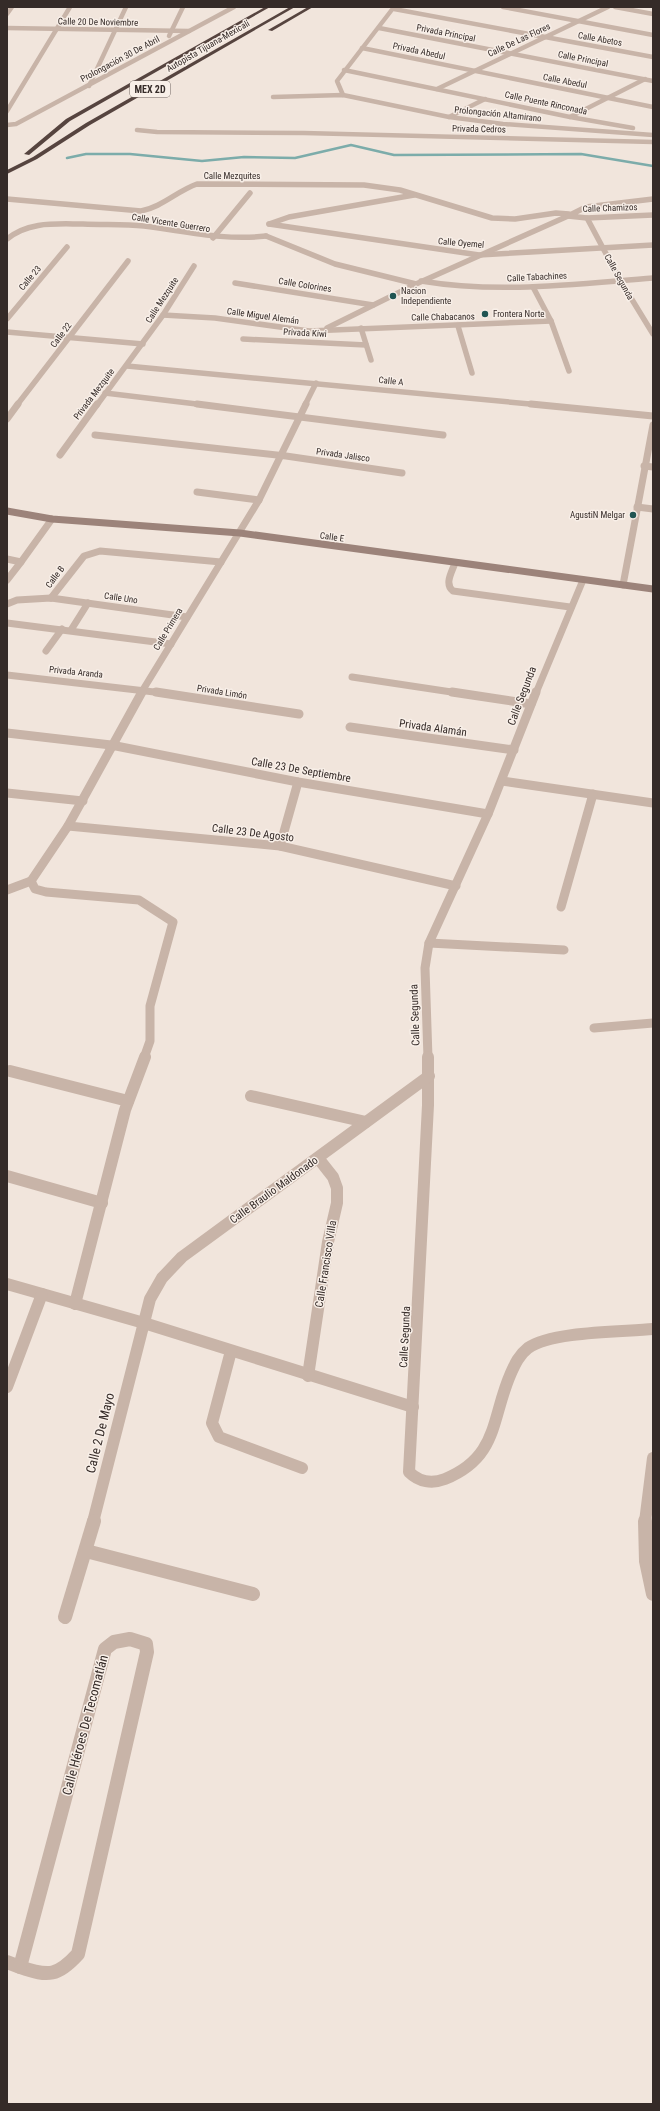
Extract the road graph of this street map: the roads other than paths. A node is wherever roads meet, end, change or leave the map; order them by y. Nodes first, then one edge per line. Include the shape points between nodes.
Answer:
1 (12, 7) edge
2 (70, 7) edge
3 (126, 7) edge
4 (183, 7) edge
5 (234, 7) edge
6 (268, 7) edge
7 (282, 7) edge
8 (293, 7) edge
9 (311, 7) edge
10 (503, 7) edge
11 (608, 7) edge
12 (615, 7) edge
13 (394, 8) edge
14 (7, 14) edge
15 (653, 14) edge
16 (578, 21) junction
17 (7, 28) edge
18 (379, 28) junction
19 (56, 29) junction
20 (114, 30) junction
21 (172, 31) junction
22 (188, 31) junction
23 (262, 34) dead end
24 (653, 35) edge
25 (544, 37) junction
26 (162, 46) junction
27 (362, 48) junction
28 (510, 53) junction
29 (653, 57) edge
30 (344, 70) junction
31 (473, 70) junction
32 (653, 74) edge
33 (183, 78) dead end
34 (644, 79) junction
35 (653, 81) edge
36 (89, 86) junction
37 (437, 88) junction
38 (343, 95) junction
39 (273, 97) dead end
40 (607, 98) junction
41 (485, 99) junction
42 (653, 107) edge
43 (7, 112) edge
44 (449, 117) junction
45 (570, 117) junction
46 (7, 125) edge
47 (138, 130) dead end
48 (653, 131) edge
49 (653, 135) edge
50 (653, 142) edge
51 (27, 154) junction
52 (21, 158) dead end
53 (35, 158) junction
54 (14, 161) dead end
55 (7, 165) edge
56 (7, 172) edge
57 (250, 193) dead end
58 (417, 195) junction
59 (7, 199) edge
60 (653, 199) edge
61 (568, 215) junction
62 (653, 215) edge
63 (587, 218) junction
64 (269, 224) junction
65 (266, 236) junction
66 (213, 238) junction
67 (7, 239) edge
68 (653, 246) edge
69 (67, 247) dead end
70 (603, 248) junction
71 (479, 255) junction
72 (128, 261) dead end
73 (194, 266) dead end
74 (653, 278) edge
75 (620, 280) junction
76 (418, 282) junction
77 (235, 283) dead end
78 (533, 287) junction
79 (373, 304) junction
80 (8, 316) edge
81 (163, 316) junction
82 (551, 321) junction
83 (458, 326) junction
84 (361, 328) junction
85 (324, 330) junction
86 (7, 332) edge
87 (653, 334) edge
88 (70, 338) junction
89 (242, 339) dead end
90 (143, 344) junction
91 (366, 345) junction
92 (371, 360) dead end
93 (127, 366) junction
94 (569, 371) dead end
95 (472, 373) dead end
96 (316, 383) junction
97 (105, 393) junction
98 (653, 416) edge
99 (300, 417) junction
100 (7, 419) edge
101 (653, 426) edge
102 (443, 434) dead end
103 (95, 435) dead end
104 (60, 455) dead end
105 (282, 456) junction
106 (644, 466) junction
107 (653, 467) edge
108 (402, 473) dead end
109 (198, 492) dead end
110 (259, 500) junction
111 (637, 507) junction
112 (653, 509) edge
113 (7, 511) edge
114 (52, 519) junction
115 (240, 533) junction
116 (7, 559) edge
117 (21, 562) junction
118 (221, 562) junction
119 (455, 563) junction
120 (7, 580) edge
121 (583, 580) junction
122 (623, 585) junction
123 (653, 589) edge
124 (51, 598) junction
125 (88, 603) junction
126 (7, 604) edge
127 (570, 607) junction
128 (187, 617) junction
129 (7, 623) edge
130 (62, 630) junction
131 (71, 630) junction
132 (171, 644) junction
133 (46, 651) dead end
134 (7, 675) edge
135 (352, 677) dead end
136 (142, 690) junction
137 (530, 704) junction
138 (299, 714) dead end
139 (350, 727) dead end
140 (7, 733) edge
141 (111, 745) junction
142 (514, 750) junction
143 (502, 780) junction
144 (298, 782) junction
145 (7, 794) edge
146 (593, 794) junction
147 (83, 801) junction
148 (653, 803) edge
149 (488, 814) junction
150 (68, 826) junction
151 (280, 846) junction
152 (31, 881) junction
153 (456, 886) junction
154 (7, 890) edge
155 (562, 907) dead end
156 (429, 943) junction
157 (564, 950) dead end
158 (653, 1022) edge
159 (594, 1028) dead end
160 (10, 1071) dead end
161 (429, 1076) junction
162 (251, 1096) dead end
163 (128, 1101) junction
164 (366, 1122) junction
165 (318, 1158) junction
166 (7, 1176) edge
167 (102, 1203) junction
168 (7, 1284) edge
169 (42, 1294) junction
170 (75, 1304) junction
171 (144, 1323) junction
172 (653, 1329) edge
173 (231, 1351) junction
174 (11, 1367) edge
175 (308, 1376) junction
176 (7, 1387) edge
177 (413, 1407) junction
178 (653, 1458) edge
179 (302, 1468) dead end
180 (649, 1541) edge
181 (86, 1551) junction
182 (253, 1594) dead end
183 (653, 1594) edge
184 (65, 1617) dead end
185 (13, 1965) edge

1 - 14 street
2 - 19 street
3 - 20 street
4 - 21 street
5 - 22 street, Prolongación 30 De Abril
6 - 51 highway via 68,120
7 - 51 highway, Autopista Tijuana-Mexicali / MEX 2D
8 - 53 highway, Autopista Tijuana-Mexicali / MEX 2D via 88,124
9 - 23 highway
10 - 16 street
11 - 16 street, Calle De Las Flores
12 - 15 street
13 - 18 street
13 - 25 street, Calle Abetos
16 - 24 street
16 - 25 street, Calle De Las Flores
17 - 19 street, Calle 20 De Noviembre
18 - 27 street
18 - 28 street, Privada Principal
19 - 20 street, Calle 20 De Noviembre
19 - 43 street
20 - 21 street, Calle 20 De Noviembre
20 - 36 street
21 - 22 street, Calle 20 De Noviembre
21 - 26 street
22 - 26 street, Prolongación 30 De Abril
25 - 28 street, Calle De Las Flores
25 - 29 street, Calle Abetos
26 - 36 street, Prolongación 30 De Abril
27 - 30 street
27 - 31 street, Privada Abedul
28 - 31 street, Calle De Las Flores
28 - 34 street, Calle Principal
30 - 37 street, Calle Puente Rinconada
30 - 38 street via 337,81
31 - 37 street, Calle De Las Flores
31 - 40 street, Calle Abedul
32 - 34 street
33 - 53 highway
34 - 35 street, Calle Principal
34 - 40 street
36 - 46 street, Prolongación 30 De Abril via 14,125
37 - 41 street, Calle Puente Rinconada
38 - 39 street, Prolongación Altamirano
38 - 44 street, Prolongación Altamirano
40 - 42 street, Calle Abedul
40 - 45 street
41 - 44 street
41 - 45 street, Calle Puente Rinconada
44 - 49 street, Prolongación Altamirano via 528,126
45 - 48 street, Calle Puente Rinconada
47 - 50 street, Privada Cedros
51 - 52 highway, Autopista Tijuana-Mexicali / MEX 2D
53 - 56 highway, Autopista Tijuana-Mexicali / MEX 2D
54 - 55 highway
57 - 66 street
58 - 59 street, Calle Mezquites via 379,186 352,184 207,183 188,186 159,207 150,210 133,211
58 - 61 street, Calle Mezquites via 492,218 515,219 556,213
58 - 64 street, Calle Mezquites via 289,217
60 - 61 street via 586,207
61 - 63 street, Calle Chamizos
61 - 71 street
62 - 63 street, Calle Chamizos
63 - 70 street, Calle Segunda
64 - 65 street via 262,233
64 - 71 street, Calle Oyemel
65 - 66 street, Calle Vicente Guerrero
65 - 76 street, Calle Tabachines via 335,264
66 - 67 street, Calle Vicente Guerrero via 133,225 52,224 27,226
68 - 70 street, Calle Oyemel
69 - 80 street, Calle 23
70 - 71 street, Calle Oyemel
70 - 75 street, Calle Segunda
71 - 76 street
72 - 88 street, Calle 22
73 - 81 street, Calle Mezquite
74 - 75 street, Calle Tabachines
75 - 78 street, Calle Tabachines
75 - 87 street, Calle Segunda
76 - 78 street, Calle Tabachines via 460,287
76 - 79 street
77 - 79 street, Calle Colorines
78 - 82 street
79 - 85 street
81 - 85 street, Calle Miguel Alemán via 215,318 295,330
81 - 90 street, Calle Mezquite
82 - 83 street, Calle Chabacanos
82 - 94 street
83 - 84 street, Calle Chabacanos
83 - 95 street
84 - 85 street, Calle Miguel Alemán
84 - 91 street
86 - 88 street
88 - 90 street
88 - 100 street, Calle 22
89 - 91 street, Privada Kiwi
90 - 93 street, Privada Mezquite
91 - 92 street
93 - 96 street, Calle A
93 - 97 street, Privada Mezquite
96 - 98 street, Calle A
96 - 99 street, Calle Primera
97 - 99 street
97 - 104 street, Privada Mezquite
99 - 102 street
99 - 105 street, Calle Primera
101 - 106 street
103 - 105 street, Privada Jalisco
105 - 108 street, Privada Jalisco
105 - 110 street, Calle Primera
106 - 107 street
106 - 111 street
109 - 110 street
110 - 115 street, Calle Primera
111 - 112 street
111 - 122 street
113 - 114 main road, Calle E
114 - 115 main road, Calle E
114 - 117 street
115 - 118 street, Calle Primera
115 - 119 main road, Calle E
116 - 117 street
117 - 120 street
118 - 124 street, Calle B via 90,552
118 - 128 street, Calle Primera
119 - 121 main road, Calle E
119 - 127 street via 448,584 453,590
121 - 122 main road, Calle E
121 - 127 street, Calle Segunda
122 - 123 main road, Calle E
124 - 125 street, Calle Uno
124 - 126 street, Calle B via 17,600
125 - 128 street, Calle Uno
125 - 131 street
127 - 137 street, Calle Segunda
128 - 132 street, Calle Primera
129 - 130 street
130 - 131 street
130 - 133 street
131 - 132 street
132 - 136 street, Calle Primera
134 - 136 street, Privada Aranda
135 - 137 street
136 - 138 street, Privada Limón
136 - 141 street, Calle Primera
137 - 142 street, Calle Segunda
139 - 142 street, Privada Alamán
140 - 141 street, Calle 23 De Septiembre
141 - 144 street, Calle 23 De Septiembre
141 - 147 street, Calle Primera
142 - 143 street, Calle Segunda
143 - 146 street
143 - 149 street, Calle Segunda
144 - 149 street, Calle 23 De Septiembre
144 - 151 street
145 - 147 street
146 - 148 street
146 - 155 street
147 - 150 street, Calle Primera
149 - 153 street, Calle Segunda
150 - 151 street, Calle 23 De Agosto
150 - 152 street, Calle Primera
151 - 153 street, Calle 23 De Agosto
152 - 154 street
152 - 163 street via 35,889 46,892 139,900 173,922 150,1006 149,1046
153 - 156 street, Calle Segunda
156 - 157 street
156 - 161 street, Calle Segunda via 425,968
158 - 159 street
160 - 163 street
161 - 164 street, Calle Braulio Maldonado
161 - 177 street, Calle Segunda
162 - 164 street
163 - 167 street
164 - 165 street, Calle Braulio Maldonado
165 - 171 street, Calle Braulio Maldonado via 182,1257 162,1278 150,1299
165 - 175 street, Calle Francisco Villa via 333,1177 337,1188 337,1203 328,1242
166 - 167 street
167 - 170 street
168 - 169 street
169 - 170 street
169 - 174 street
170 - 171 street
171 - 173 street
171 - 181 street, Calle 2 De Mayo
172 - 177 street, Calle Segunda via 556,1337 526,1349 516,1361 487,1445 477,1460 448,1479 423,1482 409,1472
173 - 175 street
173 - 179 street via 212,1423 214,1430 219,1437
174 - 176 street
175 - 177 street
178 - 180 street via 645,1511
180 - 183 street via 646,1575
181 - 182 street
181 - 184 street, Calle 2 De Mayo
185 - 185 street, Calle Héroes De Tecomatlán via 42,1974 64,1969 78,1954 147,1652 146,1644 139,1640 118,1639 110,1642 105,1649

